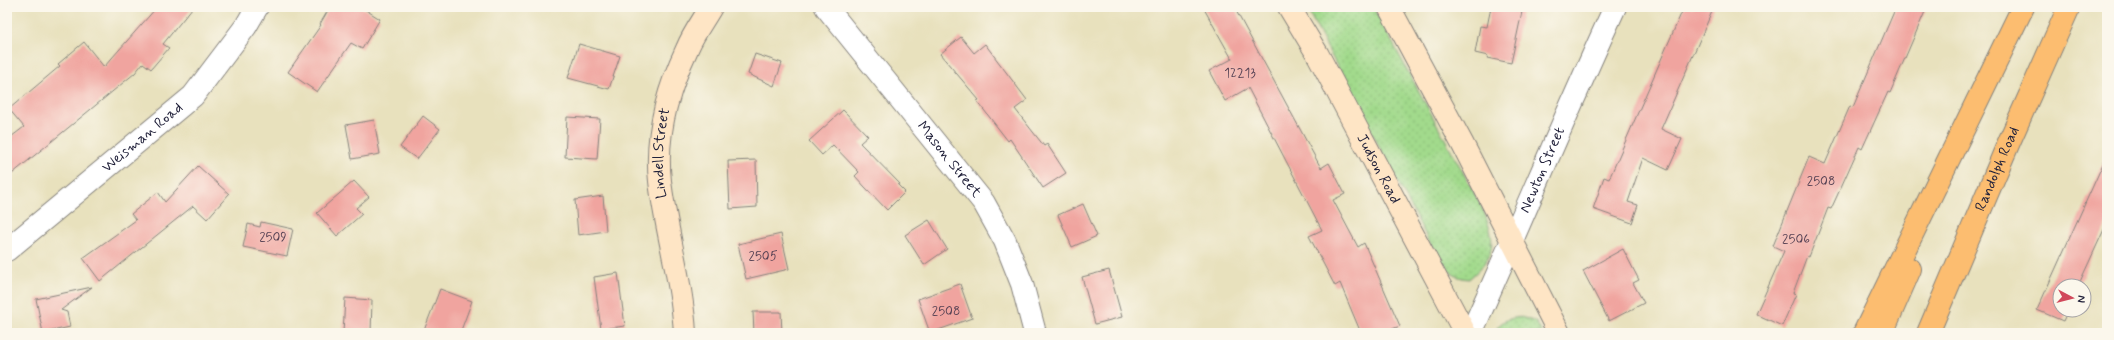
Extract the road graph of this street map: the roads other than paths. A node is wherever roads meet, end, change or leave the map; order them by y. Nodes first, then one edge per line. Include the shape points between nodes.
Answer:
1 (257, 7) edge
2 (711, 7) edge
3 (826, 7) edge
4 (1289, 7) edge
5 (1389, 7) edge
6 (1615, 7) edge
7 (2023, 7) edge
8 (2069, 7) edge
9 (1512, 243) junction
10 (7, 250) edge
11 (1962, 251) junction
12 (685, 333) edge
13 (1034, 333) edge
14 (1466, 333) edge
15 (1471, 333) edge
16 (1559, 333) edge
17 (1864, 333) edge
18 (1882, 333) edge
19 (1928, 333) edge
20 (1935, 333) edge

1 - 10 street, Weisman Road via 246,26 193,96
2 - 12 street, Lindell Street via 687,48 668,98 660,143 660,180 684,310
3 - 13 street, Mason Street via 984,203 1005,241 1022,284
4 - 14 street, Judson Road via 1318,55
5 - 9 street
6 - 9 street, Newton Street
7 - 17 main road
7 - 18 main road
8 - 11 main road, Randolph Road
9 - 15 street, Newton Street
9 - 16 street
11 - 19 main road, Randolph Road
11 - 20 main road

